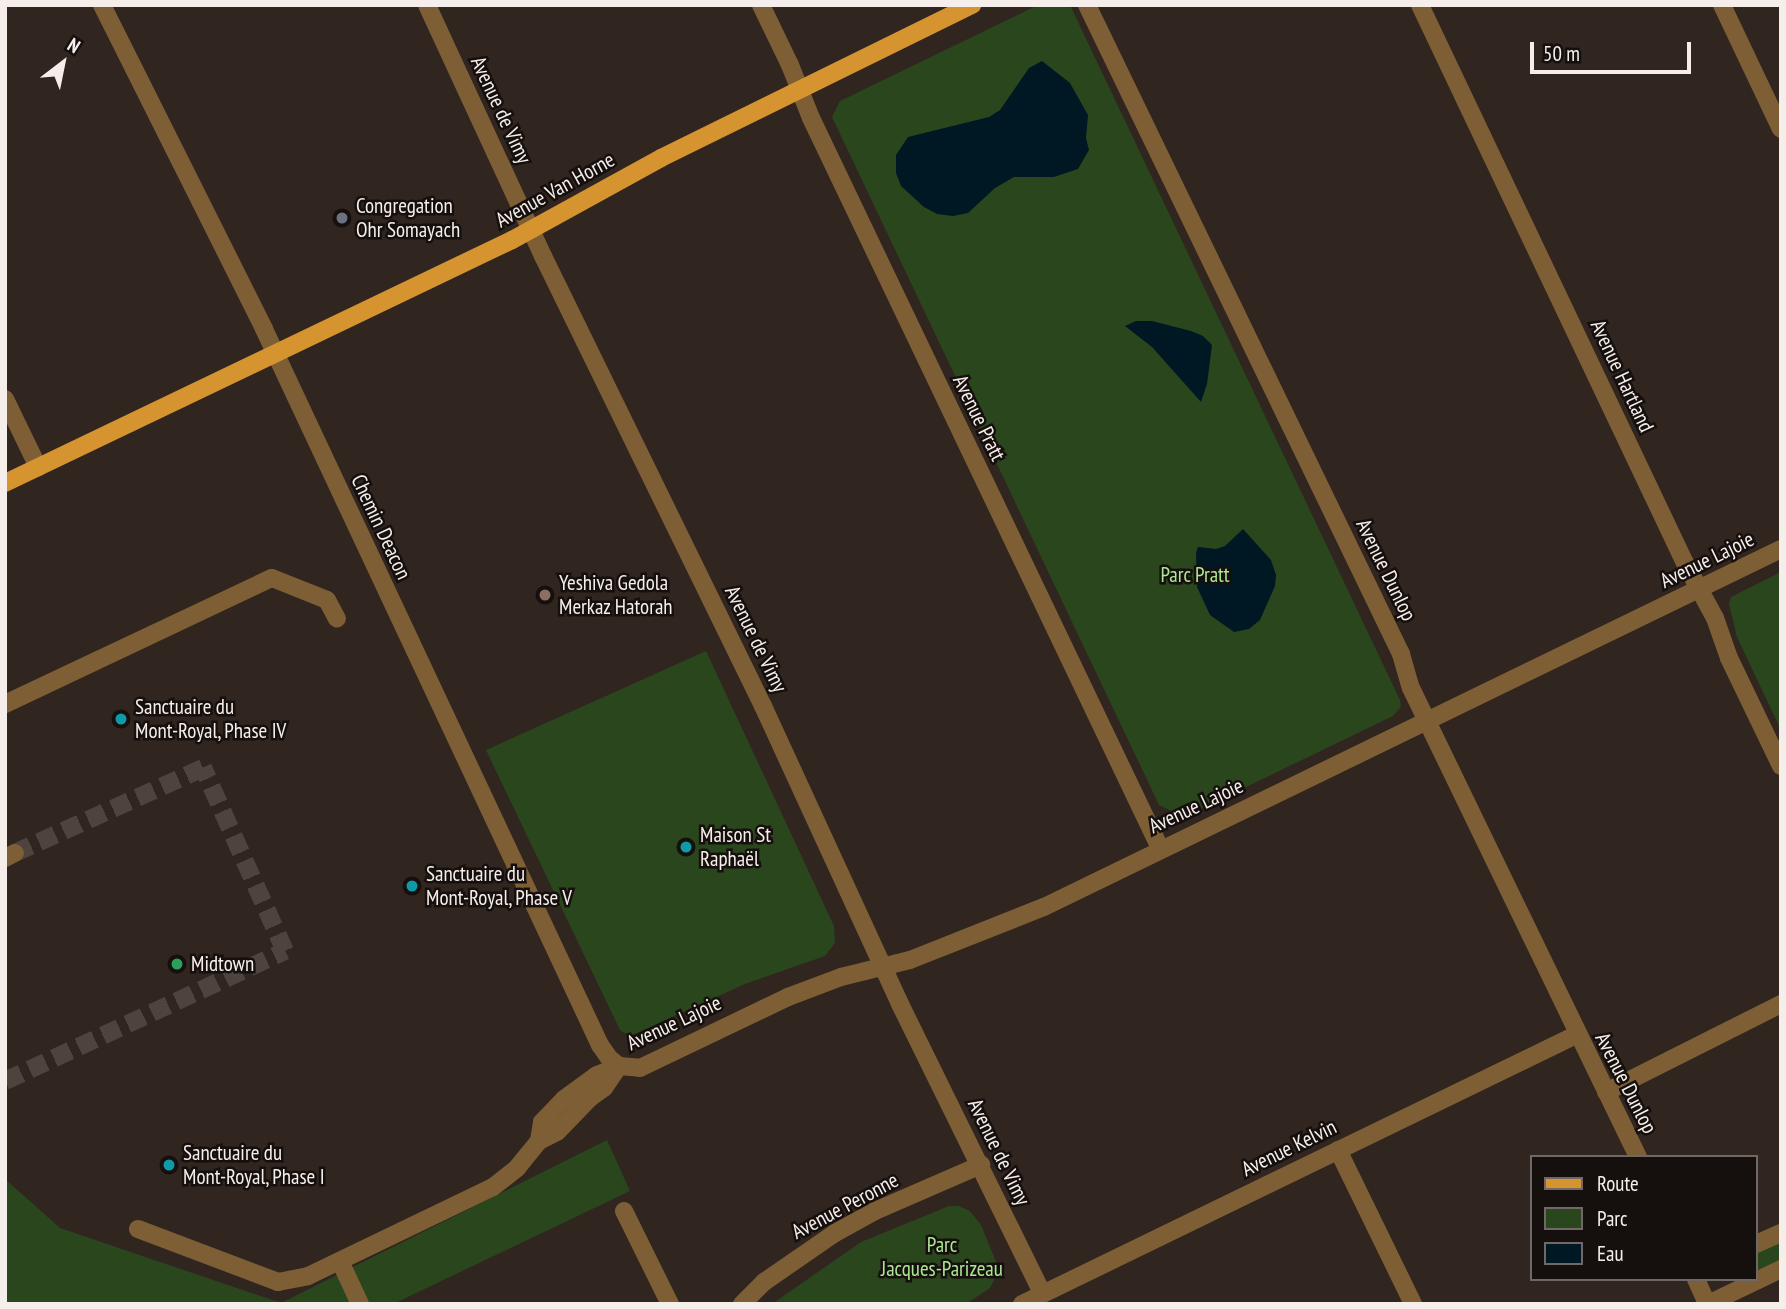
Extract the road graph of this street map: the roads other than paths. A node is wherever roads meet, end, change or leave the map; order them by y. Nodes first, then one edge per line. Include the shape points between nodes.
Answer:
1 (102, 5) edge
2 (427, 5) edge
3 (761, 5) edge
4 (972, 5) edge
5 (1087, 5) edge
6 (1420, 5) edge
7 (1722, 5) edge
8 (800, 89) junction
9 (1781, 129) edge
10 (532, 229) junction
11 (275, 355) junction
12 (5, 399) edge
13 (38, 467) junction
14 (5, 483) edge
15 (1781, 549) edge
16 (1700, 588) junction
17 (337, 619) dead end
18 (5, 704) edge
19 (1428, 721) junction
20 (1781, 766) edge
21 (1160, 848) junction
22 (882, 966) junction
23 (1781, 1004) edge
24 (1576, 1035) junction
25 (619, 1066) junction
26 (1606, 1092) junction
27 (1338, 1150) junction
28 (1636, 1155) edge
29 (981, 1165) junction
30 (624, 1211) dead end
31 (138, 1228) dead end
32 (1781, 1233) edge
33 (1758, 1243) edge
34 (340, 1261) junction
35 (1781, 1269) edge
36 (1758, 1280) edge
37 (1697, 1281) edge
38 (1756, 1281) edge
39 (1042, 1293) junction
40 (360, 1304) edge
41 (670, 1304) edge
42 (741, 1304) edge
43 (1021, 1304) edge
44 (1413, 1304) edge
45 (1707, 1304) edge

1 - 11 street, Chemin Deacon
2 - 10 street, Avenue de Vimy
3 - 8 street, Avenue Pratt
4 - 8 main road, Avenue Van Horne
5 - 19 street, Avenue Dunlop via 1401,654
6 - 16 street, Avenue Hartland
7 - 9 street
8 - 10 main road, Avenue Van Horne
8 - 21 street, Avenue Pratt
10 - 11 main road, Avenue Van Horne
10 - 22 street, Avenue de Vimy via 763,706
11 - 13 main road, Avenue Van Horne
11 - 25 street, Chemin Deacon via 600,1045
12 - 13 street
13 - 14 main road, Avenue Van Horne
15 - 16 street, Avenue Lajoie
16 - 19 street, Avenue Lajoie
16 - 20 street, Avenue Hartland
17 - 18 street via 327,600 272,578
19 - 21 street, Avenue Lajoie
19 - 24 street, Avenue Dunlop
21 - 22 street, Avenue Lajoie via 1044,907 910,960
22 - 25 street, Avenue Lajoie via 776,1002 640,1068
22 - 29 street, Avenue de Vimy
23 - 26 street
24 - 26 street, Avenue Dunlop
24 - 27 street, Avenue Kelvin
25 - 34 street via 604,1088 557,1132 539,1141 493,1188
26 - 28 street, Avenue Dunlop
27 - 39 street, Avenue Kelvin
27 - 44 street
29 - 39 street, Avenue de Vimy
29 - 42 street, Avenue Peronne via 835,1233 772,1275
30 - 41 street
31 - 34 street via 278,1282 308,1276
32 - 33 street
34 - 40 street
35 - 36 street
37 - 45 street
38 - 45 street
39 - 43 street, Avenue Kelvin

